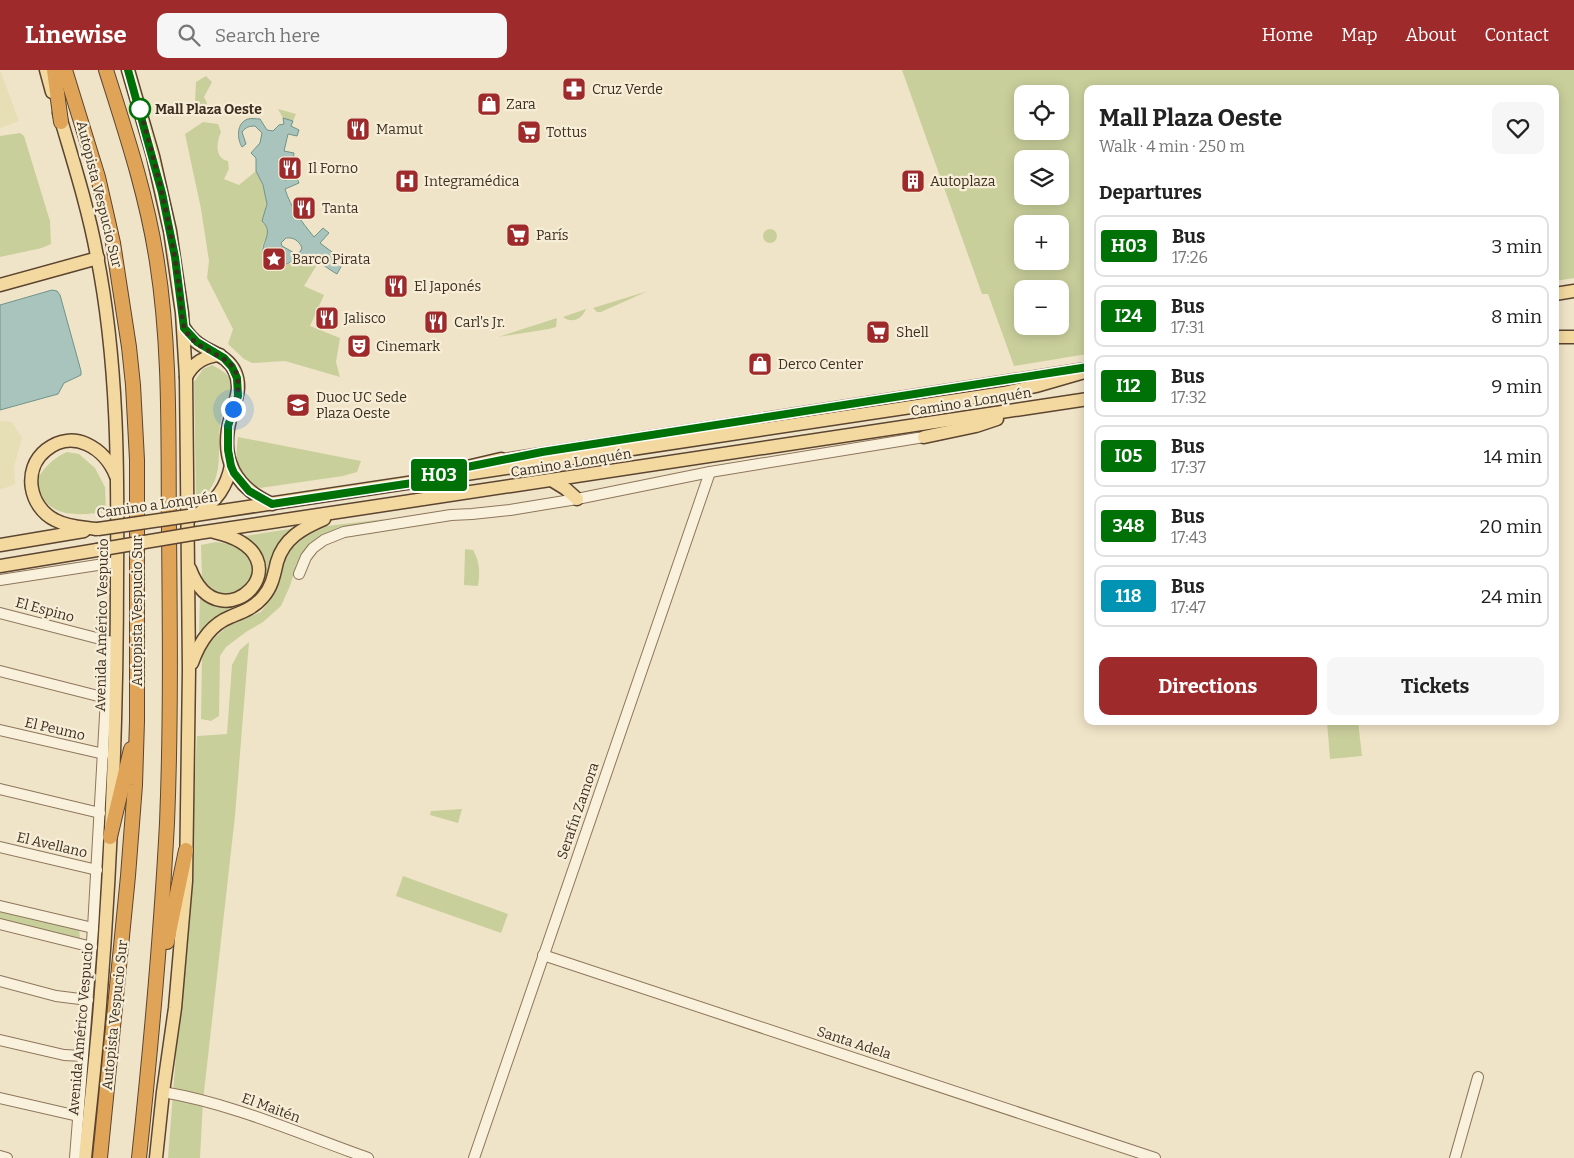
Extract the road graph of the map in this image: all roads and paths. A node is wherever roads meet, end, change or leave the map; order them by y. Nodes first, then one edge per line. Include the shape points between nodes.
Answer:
1 (46, 70) edge
2 (54, 70) edge
3 (66, 70) edge
4 (106, 70) edge
5 (128, 70) edge
6 (62, 122) junction
7 (98, 258) junction
8 (0, 285) edge
9 (1574, 291) edge
10 (1559, 293) edge
11 (184, 328) junction
12 (1559, 337) edge
13 (1574, 337) edge
14 (220, 355) junction
15 (1084, 368) edge
16 (1084, 373) edge
17 (186, 377) junction
18 (1084, 401) edge
19 (1019, 409) junction
20 (924, 437) joint
21 (502, 459) joint
22 (231, 466) junction
23 (710, 472) junction
24 (117, 481) junction
25 (553, 481) junction
26 (419, 482) junction
27 (577, 499) junction
28 (272, 504) junction
29 (340, 513) junction
30 (196, 515) junction
31 (97, 529) junction
32 (203, 532) junction
33 (0, 545) edge
34 (117, 562) junction
35 (188, 565) junction
36 (0, 566) edge
37 (299, 574) dead end
38 (0, 580) edge
39 (117, 612) junction
40 (0, 613) edge
41 (112, 642) junction
42 (189, 670) junction
43 (0, 671) edge
44 (106, 698) junction
45 (137, 721) junction
46 (0, 730) edge
47 (104, 754) junction
48 (0, 789) edge
49 (100, 813) junction
50 (110, 837) junction
51 (0, 847) edge
52 (186, 850) junction
53 (97, 870) junction
54 (0, 906) edge
55 (0, 924) edge
56 (93, 928) junction
57 (92, 947) junction
58 (543, 955) junction
59 (0, 982) edge
60 (155, 996) junction
61 (88, 1000) junction
62 (0, 1040) edge
63 (82, 1056) junction
64 (1478, 1077) dead end
65 (163, 1092) junction
66 (0, 1098) edge
67 (78, 1116) junction
68 (158, 1132) junction
69 (0, 1156) edge
70 (7, 1158) edge
71 (74, 1158) edge
72 (85, 1158) edge
73 (100, 1158) edge
74 (139, 1158) edge
75 (156, 1158) edge
76 (160, 1158) edge
77 (368, 1158) edge
78 (474, 1158) edge
79 (1155, 1158) edge
80 (1454, 1158) edge

1 - 6 main road, Avenida Américo Vespucio
2 - 6 highway
3 - 45 highway, Autopista Vespucio Sur via 106,210 130,356 138,485
4 - 60 highway via 152,231 166,344 170,700 167,820
5 - 11 main road via 162,193 175,257
6 - 7 main road, Avenida Américo Vespucio
7 - 8 main road
7 - 24 main road, Avenida Américo Vespucio via 113,373
9 - 10 main road
11 - 14 main road via 197,342
11 - 17 main road
12 - 13 main road
14 - 17 main road via 202,360
14 - 22 main road via 232,367 238,384 238,396 228,426
15 - 21 street, Camino a Lonquén
16 - 26 main road, Camino a Lonquén via 1004,393
17 - 35 main road
18 - 19 main road, Camino a Lonquén
19 - 20 main road via 976,426
19 - 25 main road, Camino a Lonquén
20 - 23 street, Camino a Lonquén
21 - 26 main road
22 - 28 main road via 249,491
22 - 30 main road via 220,493
23 - 27 street, Camino a Lonquén
23 - 58 street, Serafín Zamora
24 - 31 main road via 110,464 100,452 80,442 51,446 34,466 31,490 36,503 50,518 77,527
24 - 34 main road, Avenida Américo Vespucio
25 - 27 main road
25 - 29 main road, Camino a Lonquén
26 - 28 main road, Camino a Lonquén
27 - 37 street, Camino a Lonquén via 344,532 313,548
28 - 30 main road, Camino a Lonquén
29 - 32 main road, Camino a Lonquén
29 - 42 main road via 305,528 288,541 263,597 252,607 209,631
30 - 31 main road, Camino a Lonquén, bridge
31 - 33 main road, Camino a Lonquén
32 - 35 main road via 237,540 253,552 259,568 253,587 239,598 218,600 198,584
32 - 36 main road, Camino a Lonquén, bridge
34 - 38 street
34 - 39 main road, Avenida Américo Vespucio
35 - 42 main road
39 - 41 main road
39 - 50 main road, Avenida Américo Vespucio
40 - 41 street, El Espino
41 - 44 street, Avenida Américo Vespucio
42 - 52 main road
43 - 44 street
44 - 47 street, Avenida Américo Vespucio
45 - 50 highway
45 - 73 highway, Autopista Vespucio Sur via 133,830
46 - 47 street, El Peumo
47 - 49 street, Avenida Américo Vespucio
48 - 49 street
49 - 53 street, Avenida Américo Vespucio
50 - 72 main road, Avenida Américo Vespucio via 100,1004
51 - 53 street, El Avellano
52 - 60 highway
52 - 65 main road via 180,966
53 - 56 street, Avenida Américo Vespucio
54 - 56 street
55 - 57 street
56 - 57 street, Avenida Américo Vespucio
57 - 61 street, Avenida Américo Vespucio
58 - 78 street, Serafín Zamora
58 - 79 street, Santa Adela
59 - 61 street
60 - 74 highway
61 - 63 street, Avenida Américo Vespucio
62 - 63 street
63 - 67 street, Avenida Américo Vespucio
64 - 80 street
65 - 68 main road
65 - 77 street, El Maitén via 227,1107
66 - 67 street
67 - 71 street, Avenida Américo Vespucio
68 - 75 main road
68 - 76 main road
69 - 70 street

